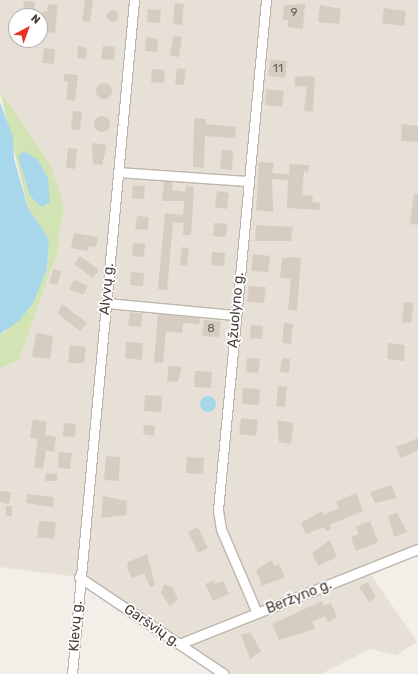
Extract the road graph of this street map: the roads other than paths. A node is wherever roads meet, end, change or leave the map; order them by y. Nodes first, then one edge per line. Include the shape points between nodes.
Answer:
1 (134, 0) edge
2 (266, 0) edge
3 (118, 172) junction
4 (246, 181) junction
5 (106, 303) junction
6 (236, 315) junction
7 (418, 549) edge
8 (79, 577) junction
9 (257, 614) junction
10 (179, 644) junction
11 (72, 674) edge
12 (224, 674) edge

1 - 3 street, Alyvų g.
2 - 4 street, Ąžuolyno g.
3 - 4 street
3 - 5 street, Alyvų g.
4 - 6 street, Ąžuolyno g.
5 - 6 street
5 - 8 street, Alyvų g.
6 - 9 street, Ąžuolyno g. via 218,510 221,530
7 - 9 street, Beržyno g.
8 - 10 street, Garšvių g.
8 - 11 street, Klevų g.
9 - 10 street, Beržyno g.
10 - 12 street, Garšvių g.

